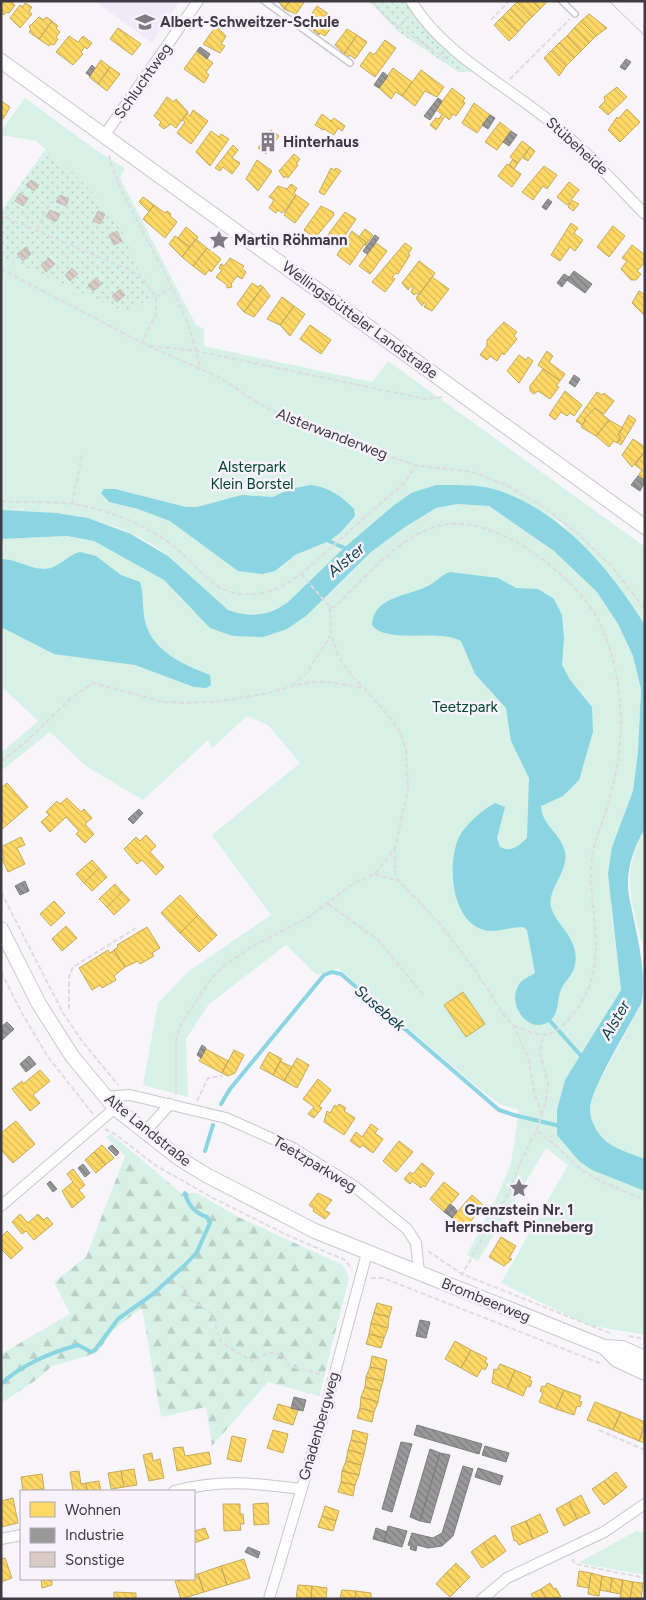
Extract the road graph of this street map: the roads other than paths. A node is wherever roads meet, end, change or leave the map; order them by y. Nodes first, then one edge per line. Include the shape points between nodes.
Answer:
1 (198, 1) edge
2 (264, 1) edge
3 (562, 1) edge
4 (413, 4) edge
5 (575, 14) road end
6 (1, 61) edge
7 (350, 63) dead end
8 (104, 136) junction
9 (645, 214) edge
10 (645, 527) edge
11 (1, 929) edge
12 (105, 1097) junction
13 (173, 1105) junction
14 (115, 1108) junction
15 (145, 1132) junction
16 (1, 1206) edge
17 (367, 1253) junction
18 (419, 1272) junction
19 (604, 1347) junction
20 (645, 1358) edge
21 (645, 1373) edge
22 (301, 1489) junction
23 (179, 1490) edge
24 (645, 1504) edge
25 (20, 1535) edge
26 (1, 1539) edge
27 (269, 1599) edge
28 (482, 1599) edge

1 - 8 street, Schluchtweg
2 - 7 lane
3 - 5 lane
4 - 9 street, Stübeheide via 434,32 466,60 553,124
6 - 8 main road, Wellingsbütteler Landstraße
8 - 10 main road, Wellingsbütteler Landstraße
11 - 12 main road, Alte Landstraße via 49,1022
12 - 13 street, Teetzparkweg via 130,1095
12 - 14 main road, Alte Landstraße
13 - 15 street
13 - 18 street, Teetzparkweg via 226,1118 293,1148 378,1204 408,1229 416,1243
14 - 15 main road, Alte Landstraße
14 - 16 street
15 - 17 main road, Alte Landstraße via 208,1176 271,1210
17 - 18 main road, Brombeerweg
17 - 22 street, Gnadenbergweg
18 - 19 main road, Brombeerweg
19 - 20 main road, Brombeerweg via 622,1348
19 - 21 main road, Brombeerweg via 617,1360
22 - 23 street via 231,1482
22 - 27 street, Gnadenbergweg
24 - 28 street via 604,1532 507,1578
25 - 26 street

